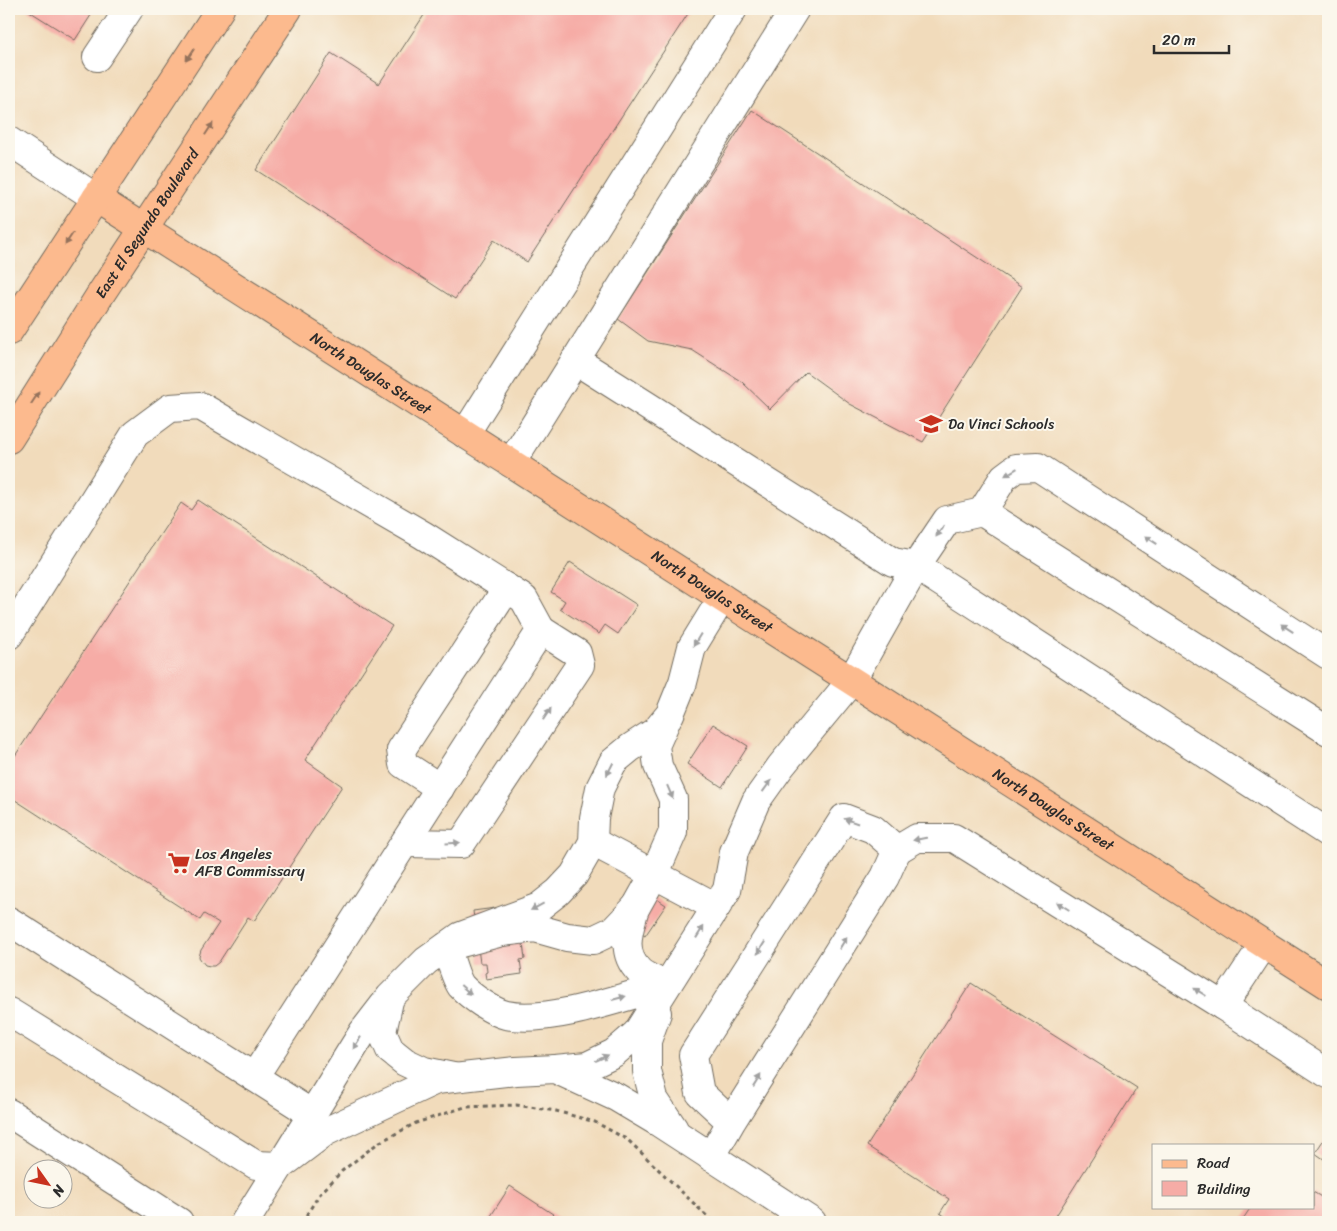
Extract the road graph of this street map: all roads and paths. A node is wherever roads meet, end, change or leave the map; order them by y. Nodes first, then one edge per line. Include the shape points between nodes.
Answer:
1 (129, 9) edge
2 (288, 9) edge
3 (733, 9) edge
4 (794, 9) edge
5 (217, 11) edge
6 (97, 57) dead end
7 (9, 141) edge
8 (96, 198) junction
9 (144, 229) junction
10 (9, 331) edge
11 (575, 360) junction
12 (465, 434) junction
13 (9, 439) edge
14 (511, 463) junction
15 (982, 512) junction
16 (916, 566) junction
17 (507, 588) junction
18 (722, 598) junction
19 (541, 630) junction
20 (9, 635) edge
21 (1328, 655) edge
22 (851, 680) junction
23 (670, 714) junction
24 (1328, 731) edge
25 (440, 788) junction
26 (1328, 833) edge
27 (593, 842) junction
28 (405, 843) junction
29 (897, 850) junction
30 (655, 873) junction
31 (636, 906) junction
32 (716, 907) junction
33 (9, 921) edge
34 (1264, 944) junction
35 (446, 947) junction
36 (666, 985) junction
37 (1328, 985) edge
38 (390, 997) junction
39 (1223, 1006) junction
40 (9, 1012) edge
41 (555, 1068) junction
42 (1328, 1074) edge
43 (254, 1077) junction
44 (455, 1078) junction
45 (9, 1113) edge
46 (312, 1114) junction
47 (731, 1122) junction
48 (679, 1136) junction
49 (711, 1157) junction
50 (280, 1166) junction
51 (179, 1222) edge
52 (245, 1222) edge
53 (302, 1222) edge
54 (712, 1222) edge
55 (812, 1222) edge

1 - 6 street
9 -> 2 main road, East El Segundo Boulevard
3 - 12 street
4 - 11 street
5 -> 8 main road
7 - 8 street
8 - 9 main road, North Douglas Street
8 -> 10 main road
9 - 12 main road, North Douglas Street
13 -> 9 main road, East El Segundo Boulevard
11 - 14 street
11 - 16 street via 893,562
12 - 14 main road, North Douglas Street
14 - 18 main road, North Douglas Street
15 -> 16 street via 947,520
21 -> 15 street via 1038,467 1016,468 1004,477
15 - 24 street
16 - 22 street
16 - 26 street
17 - 19 street via 524,598
17 - 20 street via 200,406 170,408 135,434
17 - 25 street via 401,750 403,764
18 - 22 main road, North Douglas Street
18 -> 23 street via 692,647
19 - 25 street
28 -> 19 street via 461,844 580,665 577,653
32 -> 22 street via 727,890 734,852 756,801
22 - 34 main road, North Douglas Street
23 -> 27 street via 656,731 612,762 600,788
23 -> 30 street via 656,746 658,766 673,799 674,832
25 - 28 street
27 - 30 street
27 -> 35 street via 574,875 539,907 461,936
28 - 43 street
39 -> 29 street via 954,838 917,838
47 -> 29 street via 885,877
29 -> 47 street via 873,829 844,818 693,1055 700,1093
30 - 31 street
30 - 32 street
31 - 35 street via 614,930 593,940 534,928 502,932
31 - 36 street via 627,939 630,956 639,972
36 -> 32 street
33 - 43 street
34 - 37 main road, North Douglas Street
34 - 39 street
35 -> 36 street via 460,985 479,1001 504,1015 541,1016
35 - 38 street via 426,961
41 -> 36 street via 587,1066 614,1053 637,1033
36 - 48 street via 647,1041 647,1071 654,1099
38 - 44 street via 382,1032 390,1050 405,1062
38 -> 46 street via 363,1032
39 - 42 street
40 - 50 street via 256,1165
41 - 44 street
41 - 48 street via 616,1097
43 - 46 street
44 - 50 street via 436,1080 324,1132
45 - 51 street
46 - 50 street
47 - 49 street
48 - 49 street
49 - 55 street
50 - 52 street
53 - 54 path via 319,1195 342,1171 378,1143 416,1123 465,1107 516,1105 556,1111 595,1122 628,1140

